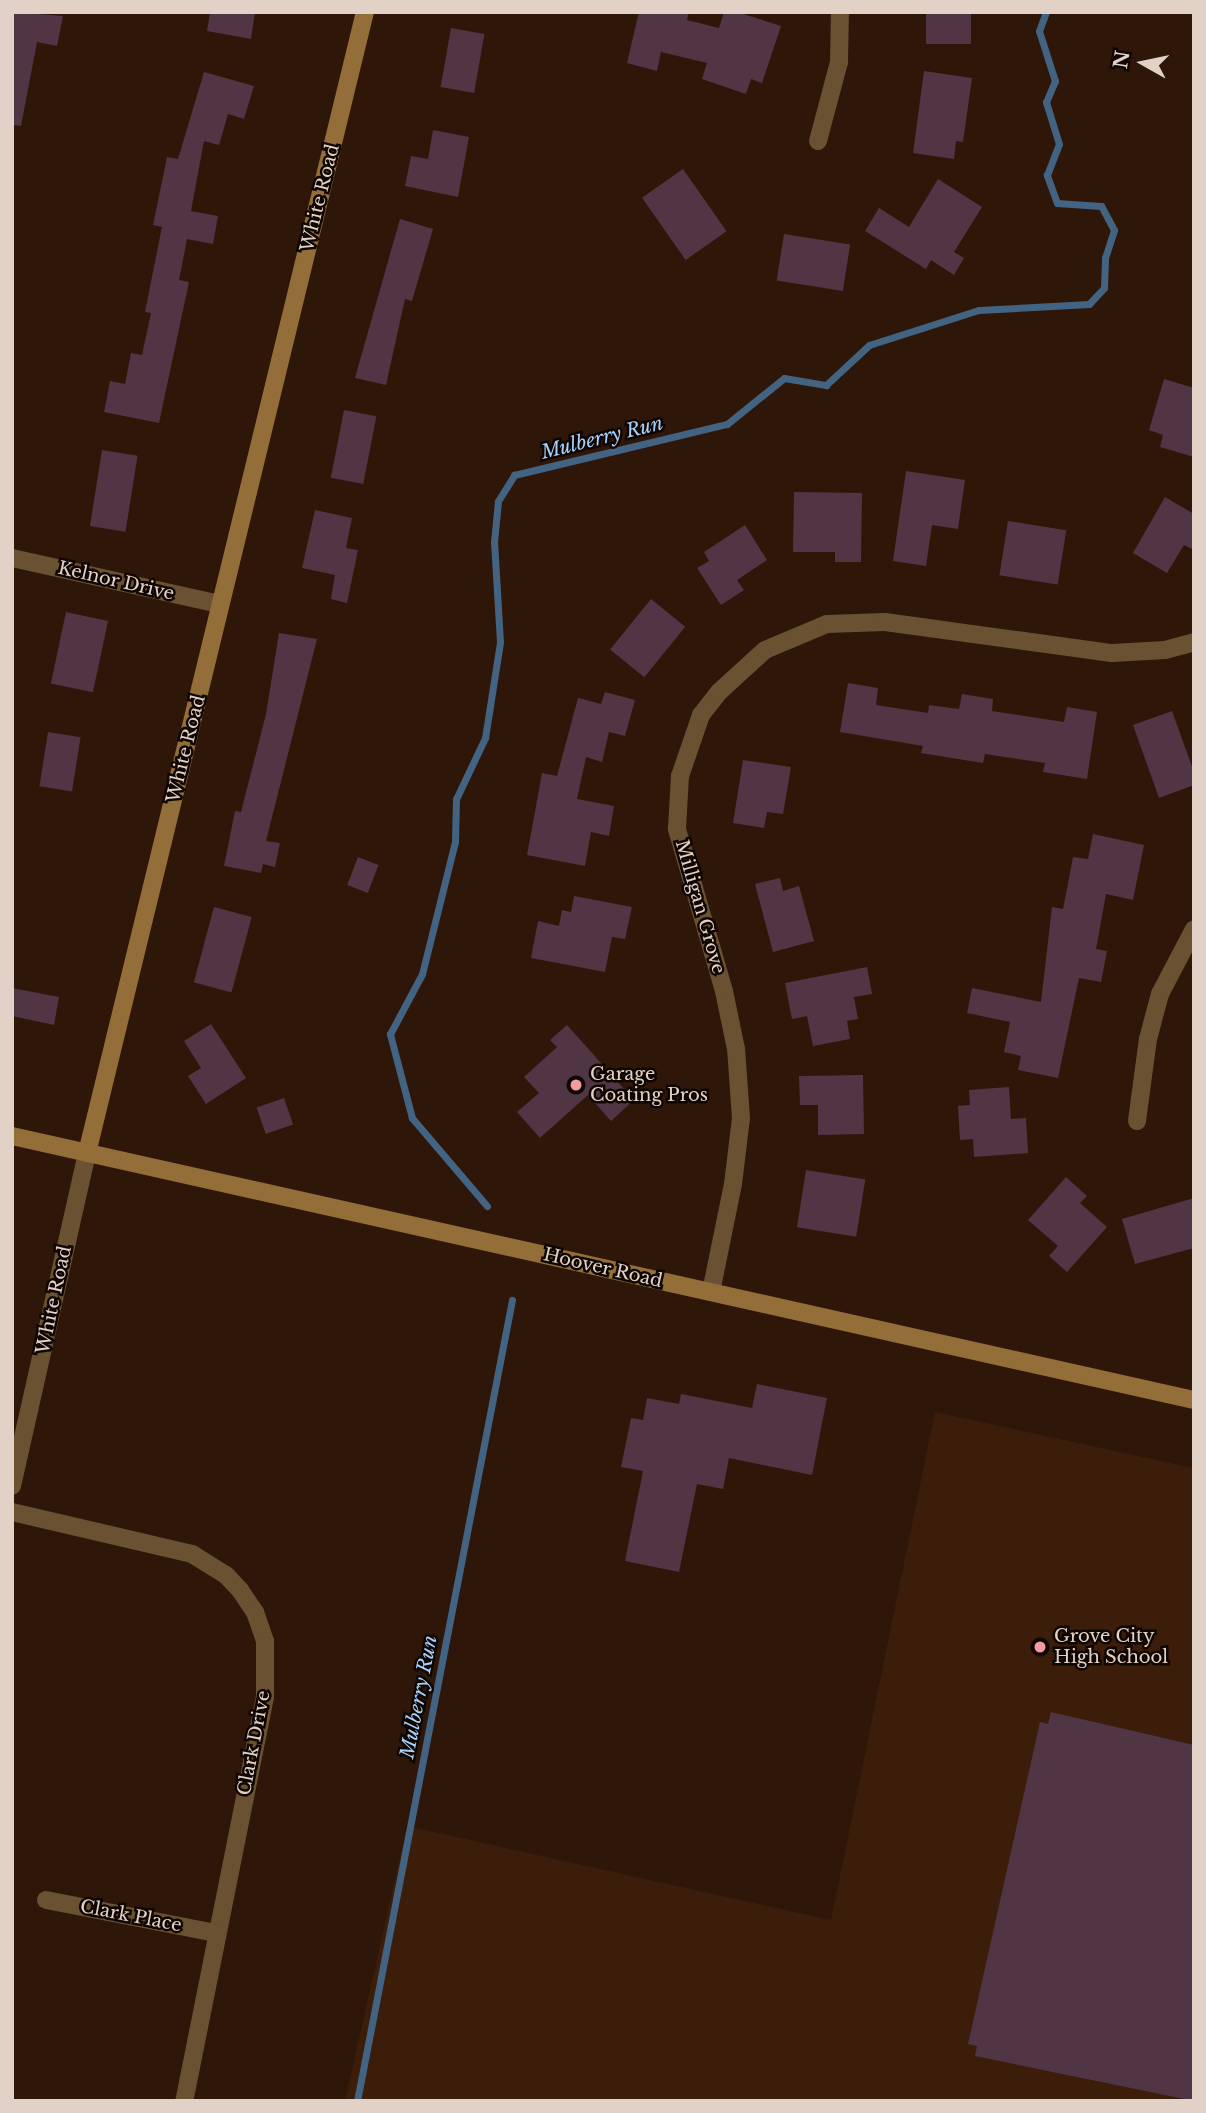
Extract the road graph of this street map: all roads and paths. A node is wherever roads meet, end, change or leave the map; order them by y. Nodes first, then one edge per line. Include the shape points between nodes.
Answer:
1 (365, 12) edge
2 (840, 12) edge
3 (818, 141) dead end
4 (12, 558) edge
5 (220, 604) junction
6 (1194, 642) edge
7 (1194, 929) edge
8 (1137, 1121) dead end
9 (12, 1136) edge
10 (87, 1153) junction
11 (711, 1292) junction
12 (1194, 1400) edge
13 (12, 1486) edge
14 (12, 1512) edge
15 (46, 1900) dead end
16 (216, 1933) junction
17 (184, 2101) edge

1 - 5 main road, White Road
2 - 3 street via 839,62
4 - 5 street, Kelnor Drive
5 - 10 main road, White Road
6 - 11 street, Milligan Grove via 1165,650 1112,653 885,622 827,624 765,650 701,715 680,776 677,829 724,991 736,1049 741,1118
7 - 8 street via 1160,994 1148,1039
9 - 10 main road, Hoover Road
10 - 11 main road, Hoover Road
10 - 13 street, White Road
11 - 12 main road, Hoover Road
14 - 16 street, Clark Drive via 192,1554 226,1574 255,1612 265,1641 265,1698
15 - 16 street, Clark Place
16 - 17 street, Clark Drive

